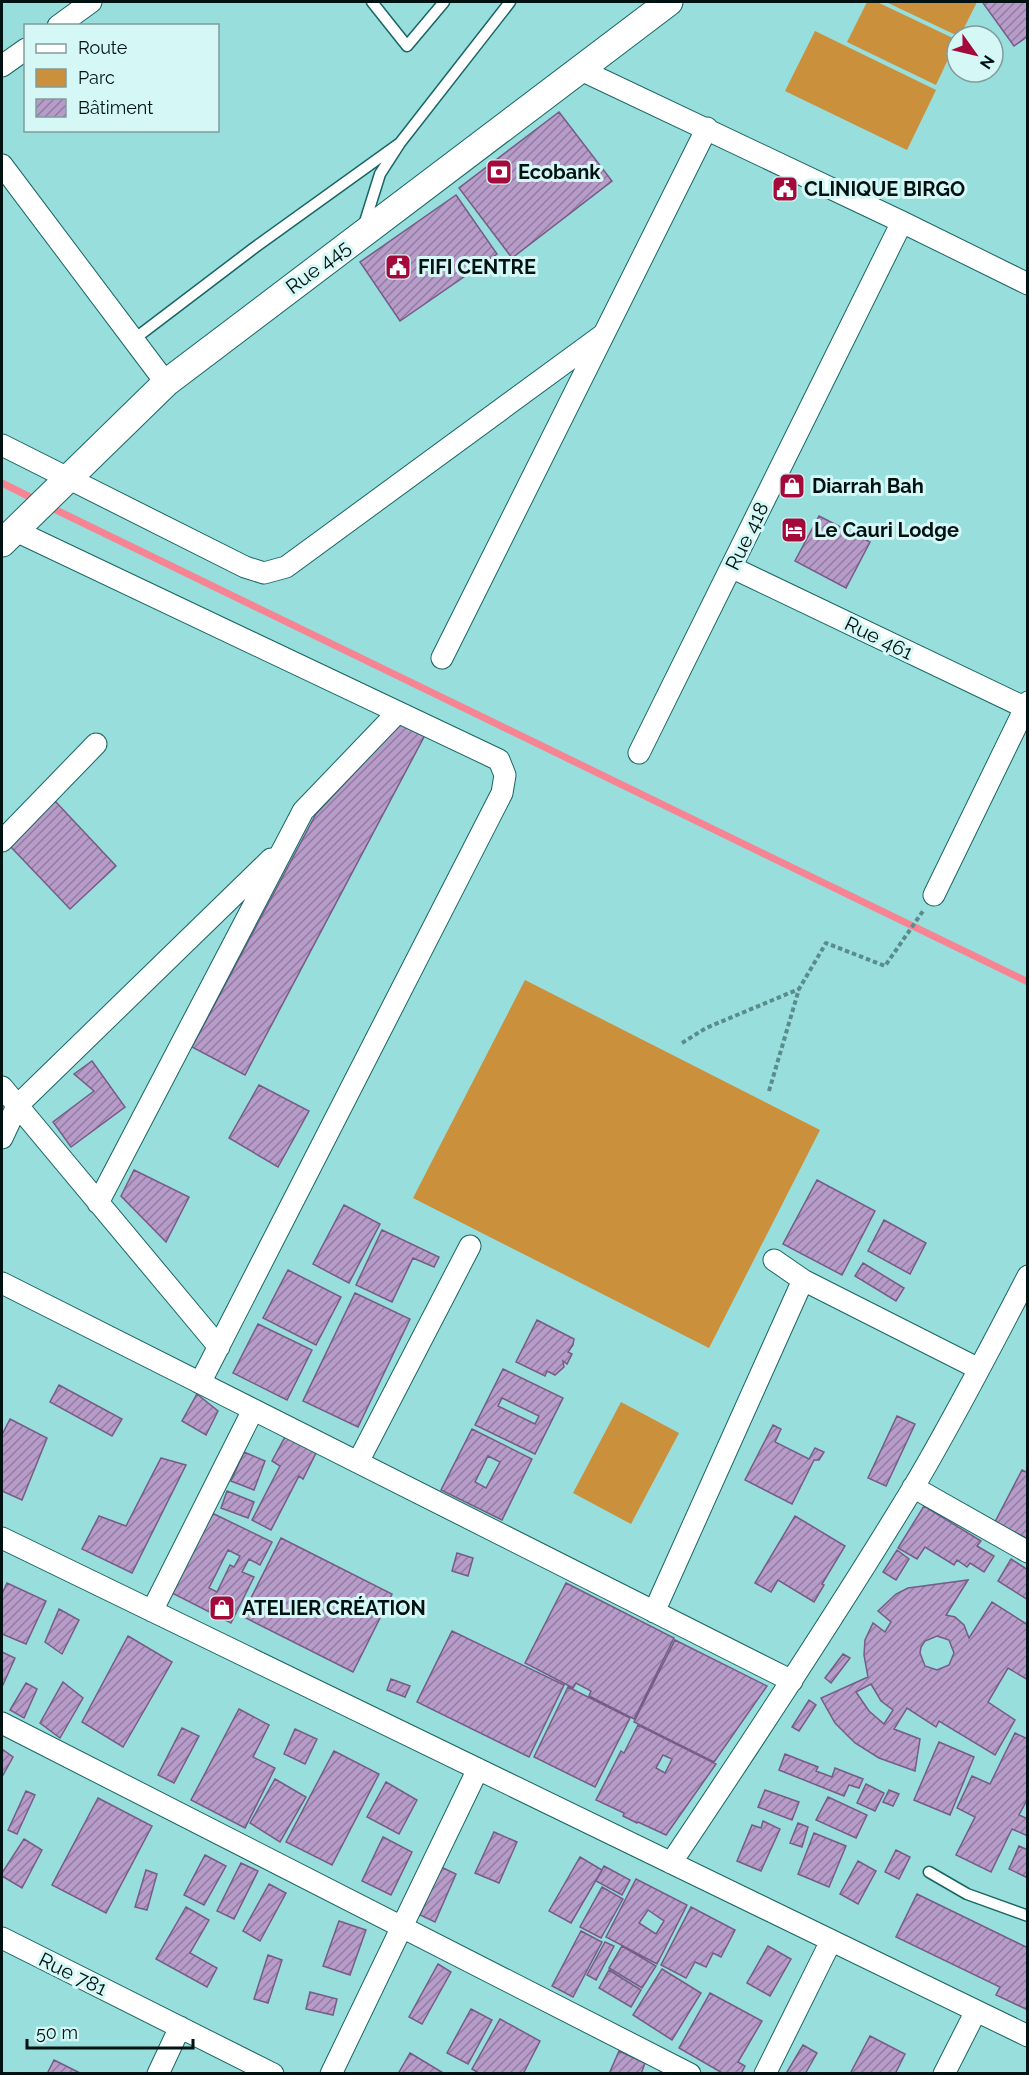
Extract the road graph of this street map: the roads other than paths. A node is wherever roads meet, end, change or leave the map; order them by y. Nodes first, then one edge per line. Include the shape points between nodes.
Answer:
1 (92, 2) edge
2 (372, 2) edge
3 (444, 2) edge
4 (510, 2) edge
5 (660, 5) edge
6 (61, 24) edge
7 (24, 50) edge
8 (2, 66) edge
9 (579, 69) junction
10 (706, 128) junction
11 (399, 143) junction
12 (2, 165) edge
13 (902, 222) junction
14 (361, 234) junction
15 (1028, 284) edge
16 (604, 334) junction
17 (133, 340) junction
18 (166, 383) junction
19 (2, 445) edge
20 (60, 484) junction
21 (12, 532) edge
22 (731, 567) junction
23 (442, 658) dead end
24 (1027, 706) edge
25 (398, 713) junction
26 (96, 744) dead end
27 (639, 753) dead end
28 (2, 841) edge
29 (284, 847) junction
30 (934, 895) road end
31 (2, 1087) edge
32 (17, 1106) junction
33 (2, 1138) edge
34 (98, 1203) junction
35 (470, 1246) dead end
36 (774, 1260) dead end
37 (1028, 1275) edge
38 (803, 1280) junction
39 (2, 1283) edge
40 (219, 1347) junction
41 (980, 1369) junction
42 (200, 1383) junction
43 (253, 1410) junction
44 (358, 1462) junction
45 (913, 1487) junction
46 (2, 1538) edge
47 (1028, 1552) edge
48 (152, 1611) junction
49 (654, 1612) junction
50 (792, 1681) junction
51 (2, 1723) edge
52 (478, 1769) junction
53 (671, 1863) junction
54 (929, 1872) dead end
55 (1028, 1916) edge
56 (401, 1926) junction
57 (2, 1938) edge
58 (831, 1941) junction
59 (976, 2011) junction
60 (180, 2027) junction
61 (1028, 2036) edge
62 (158, 2073) edge
63 (273, 2073) edge
64 (330, 2073) edge
65 (690, 2073) edge
66 (765, 2073) edge
67 (944, 2073) edge

1 - 6 street
2 - 3 lane via 407,46
4 - 11 lane
5 - 9 street, Rue 445
7 - 8 street
9 - 10 street
9 - 14 street, Rue 445
10 - 13 street
10 - 16 street
11 - 14 lane via 380,174
11 - 17 lane
12 - 17 street
13 - 15 street
13 - 22 street, Rue 418
14 - 18 street, Rue 445
16 - 20 street via 286,567 264,573 245,567
16 - 23 street
17 - 18 street
18 - 20 street, Rue 445
19 - 20 street
20 - 21 street, Rue 445
21 - 25 street
22 - 24 street, Rue 461
22 - 27 street, Rue 418
24 - 30 street
25 - 29 street via 303,811
25 - 40 street via 499,760 506,775 502,793
26 - 28 street
29 - 32 street
29 - 34 street
31 - 32 street
32 - 33 street
32 - 34 street
34 - 40 street
35 - 44 street
36 - 38 street
37 - 41 street
38 - 41 street
38 - 49 street
39 - 42 street
40 - 42 street
41 - 45 street
42 - 43 street
43 - 44 street
43 - 48 street
44 - 49 street
45 - 47 street
45 - 50 street
46 - 48 street
48 - 52 street
49 - 50 street
50 - 53 street
51 - 56 street
52 - 53 street
52 - 56 street
53 - 58 street
54 - 55 lane via 967,1894
56 - 64 street
56 - 65 street
57 - 60 street, Rue 781
58 - 59 street
58 - 66 street
59 - 61 street
59 - 67 street
60 - 62 street
60 - 63 street, Rue 781

